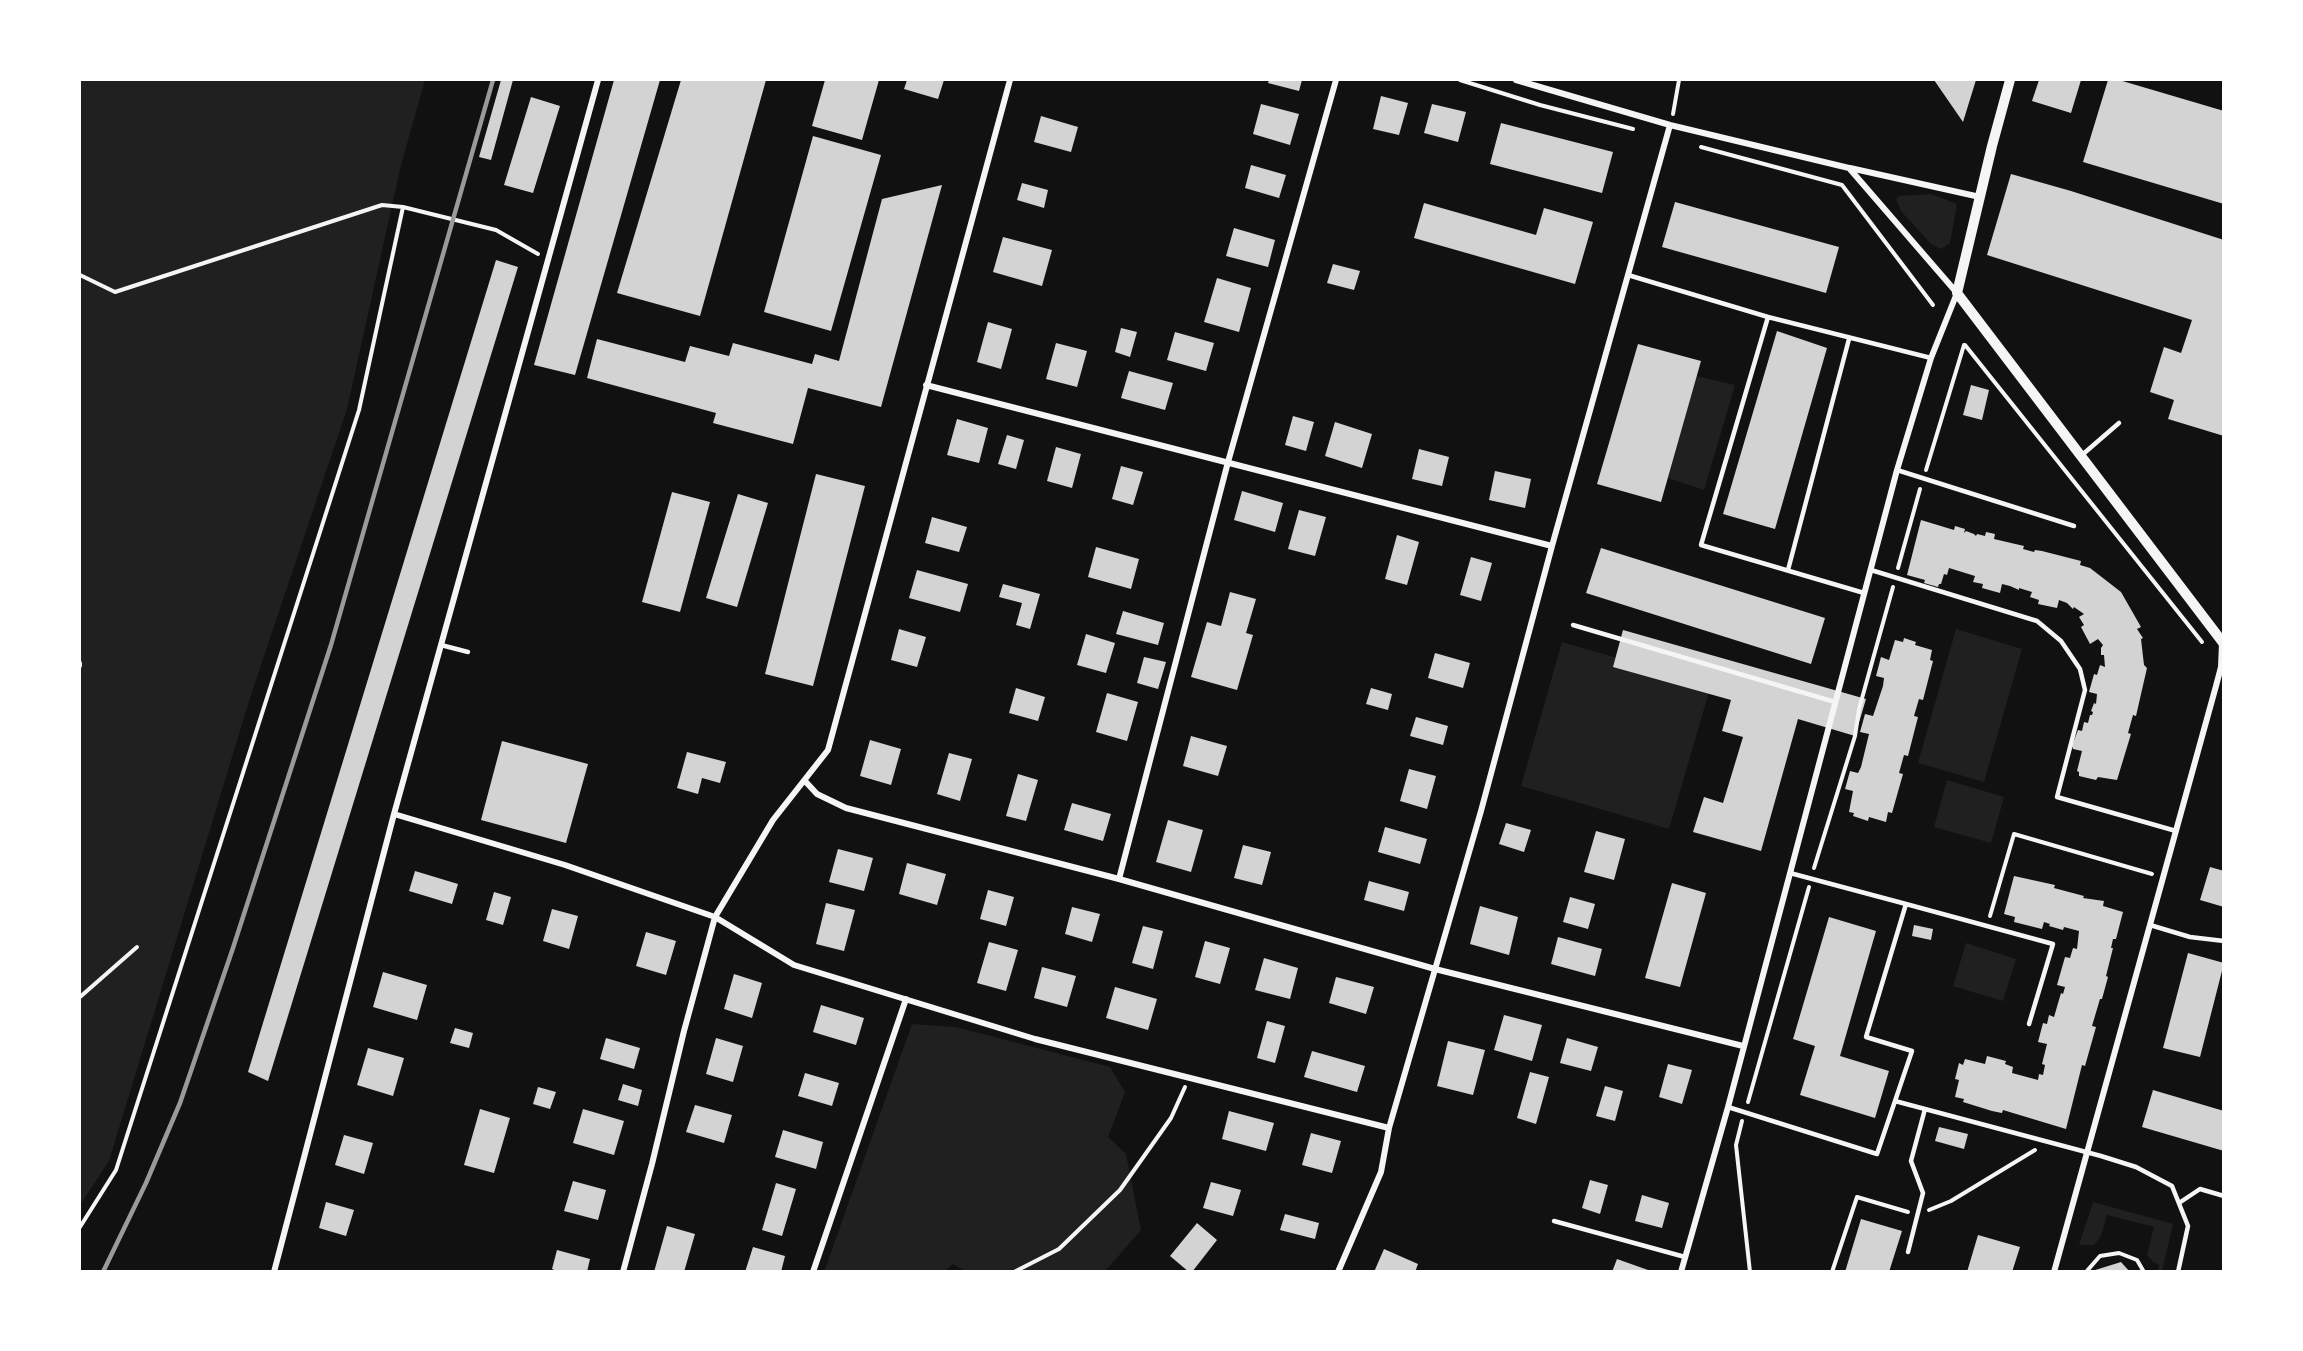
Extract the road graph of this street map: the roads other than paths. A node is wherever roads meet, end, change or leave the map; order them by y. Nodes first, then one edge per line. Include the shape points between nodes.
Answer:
1 (598, 80) edge
2 (1010, 80) edge
3 (1336, 80) edge
4 (1516, 80) edge
5 (2010, 80) edge
6 (1670, 125) junction
7 (1849, 168) junction
8 (1981, 197) junction
9 (1628, 275) junction
10 (1957, 293) junction
11 (1768, 317) junction
12 (1849, 339) junction
13 (1931, 358) junction
14 (926, 385) junction
15 (2119, 423) dead end
16 (2082, 455) junction
17 (1227, 462) junction
18 (1897, 470) junction
19 (2074, 526) dead end
20 (1552, 546) junction
21 (1788, 570) junction
22 (1871, 570) junction
23 (1864, 593) junction
24 (1573, 625) dead end
25 (2223, 643) edge
26 (441, 645) junction
27 (468, 652) dead end
28 (1835, 702) junction
29 (805, 781) junction
30 (394, 814) junction
31 (2176, 831) junction
32 (1790, 873) junction
33 (1119, 879) junction
34 (1906, 904) junction
35 (716, 917) junction
36 (2150, 925) junction
37 (2223, 941) edge
38 (1435, 969) junction
39 (906, 999) junction
40 (2029, 1024) dead end
41 (1743, 1046) junction
42 (1895, 1101) junction
43 (1728, 1107) junction
44 (1925, 1109) junction
45 (1389, 1128) junction
46 (2087, 1152) junction
47 (2223, 1196) edge
48 (2179, 1203) junction
49 (1554, 1221) dead end
50 (1908, 1252) dead end
51 (1685, 1257) junction
52 (274, 1272) edge
53 (623, 1272) edge
54 (813, 1272) edge
55 (1338, 1272) edge
56 (1682, 1272) edge
57 (2054, 1272) edge
58 (2178, 1272) edge

1 - 26 street
2 - 14 street
3 - 17 street
4 - 6 street
5 - 8 street
6 - 7 street
6 - 9 street
7 - 8 street
7 - 10 street
8 - 10 street
9 - 11 lane
9 - 20 street
10 - 13 street
10 - 16 street
11 - 12 lane
11 - 21 lane via 1701,545
12 - 13 lane
12 - 21 lane
13 - 18 street
14 - 17 street
14 - 29 street via 828,750
15 - 16 lane
16 - 25 street
17 - 20 street
17 - 33 street
18 - 19 lane
18 - 22 street
20 - 38 street
21 - 23 lane
22 - 23 street
22 - 31 lane via 2037,621 2061,641 2080,669 2085,690 2056,797
23 - 28 street
24 - 28 lane
25 - 31 street via 2221,667
26 - 27 lane
26 - 30 street
28 - 32 street
29 - 33 street via 817,794 846,808
29 - 35 street via 773,820
30 - 35 street via 565,865
30 - 52 street
31 - 36 street
32 - 34 lane
32 - 41 street
33 - 38 street
34 - 40 lane via 2053,944
34 - 42 lane via 1866,1037 1912,1051
35 - 39 street via 794,965
35 - 53 street
36 - 37 lane via 2190,937
36 - 46 street
38 - 41 street
38 - 45 street
39 - 45 street via 1035,1039
39 - 54 street
41 - 43 street
42 - 43 lane via 1877,1154
42 - 44 lane
43 - 51 street
44 - 46 lane
44 - 50 lane via 1911,1161 1923,1192
45 - 55 street via 1381,1172
46 - 48 lane via 2136,1167 2172,1186
46 - 57 street
47 - 48 lane via 2200,1189
48 - 58 lane via 2188,1226
49 - 51 lane
51 - 56 street

